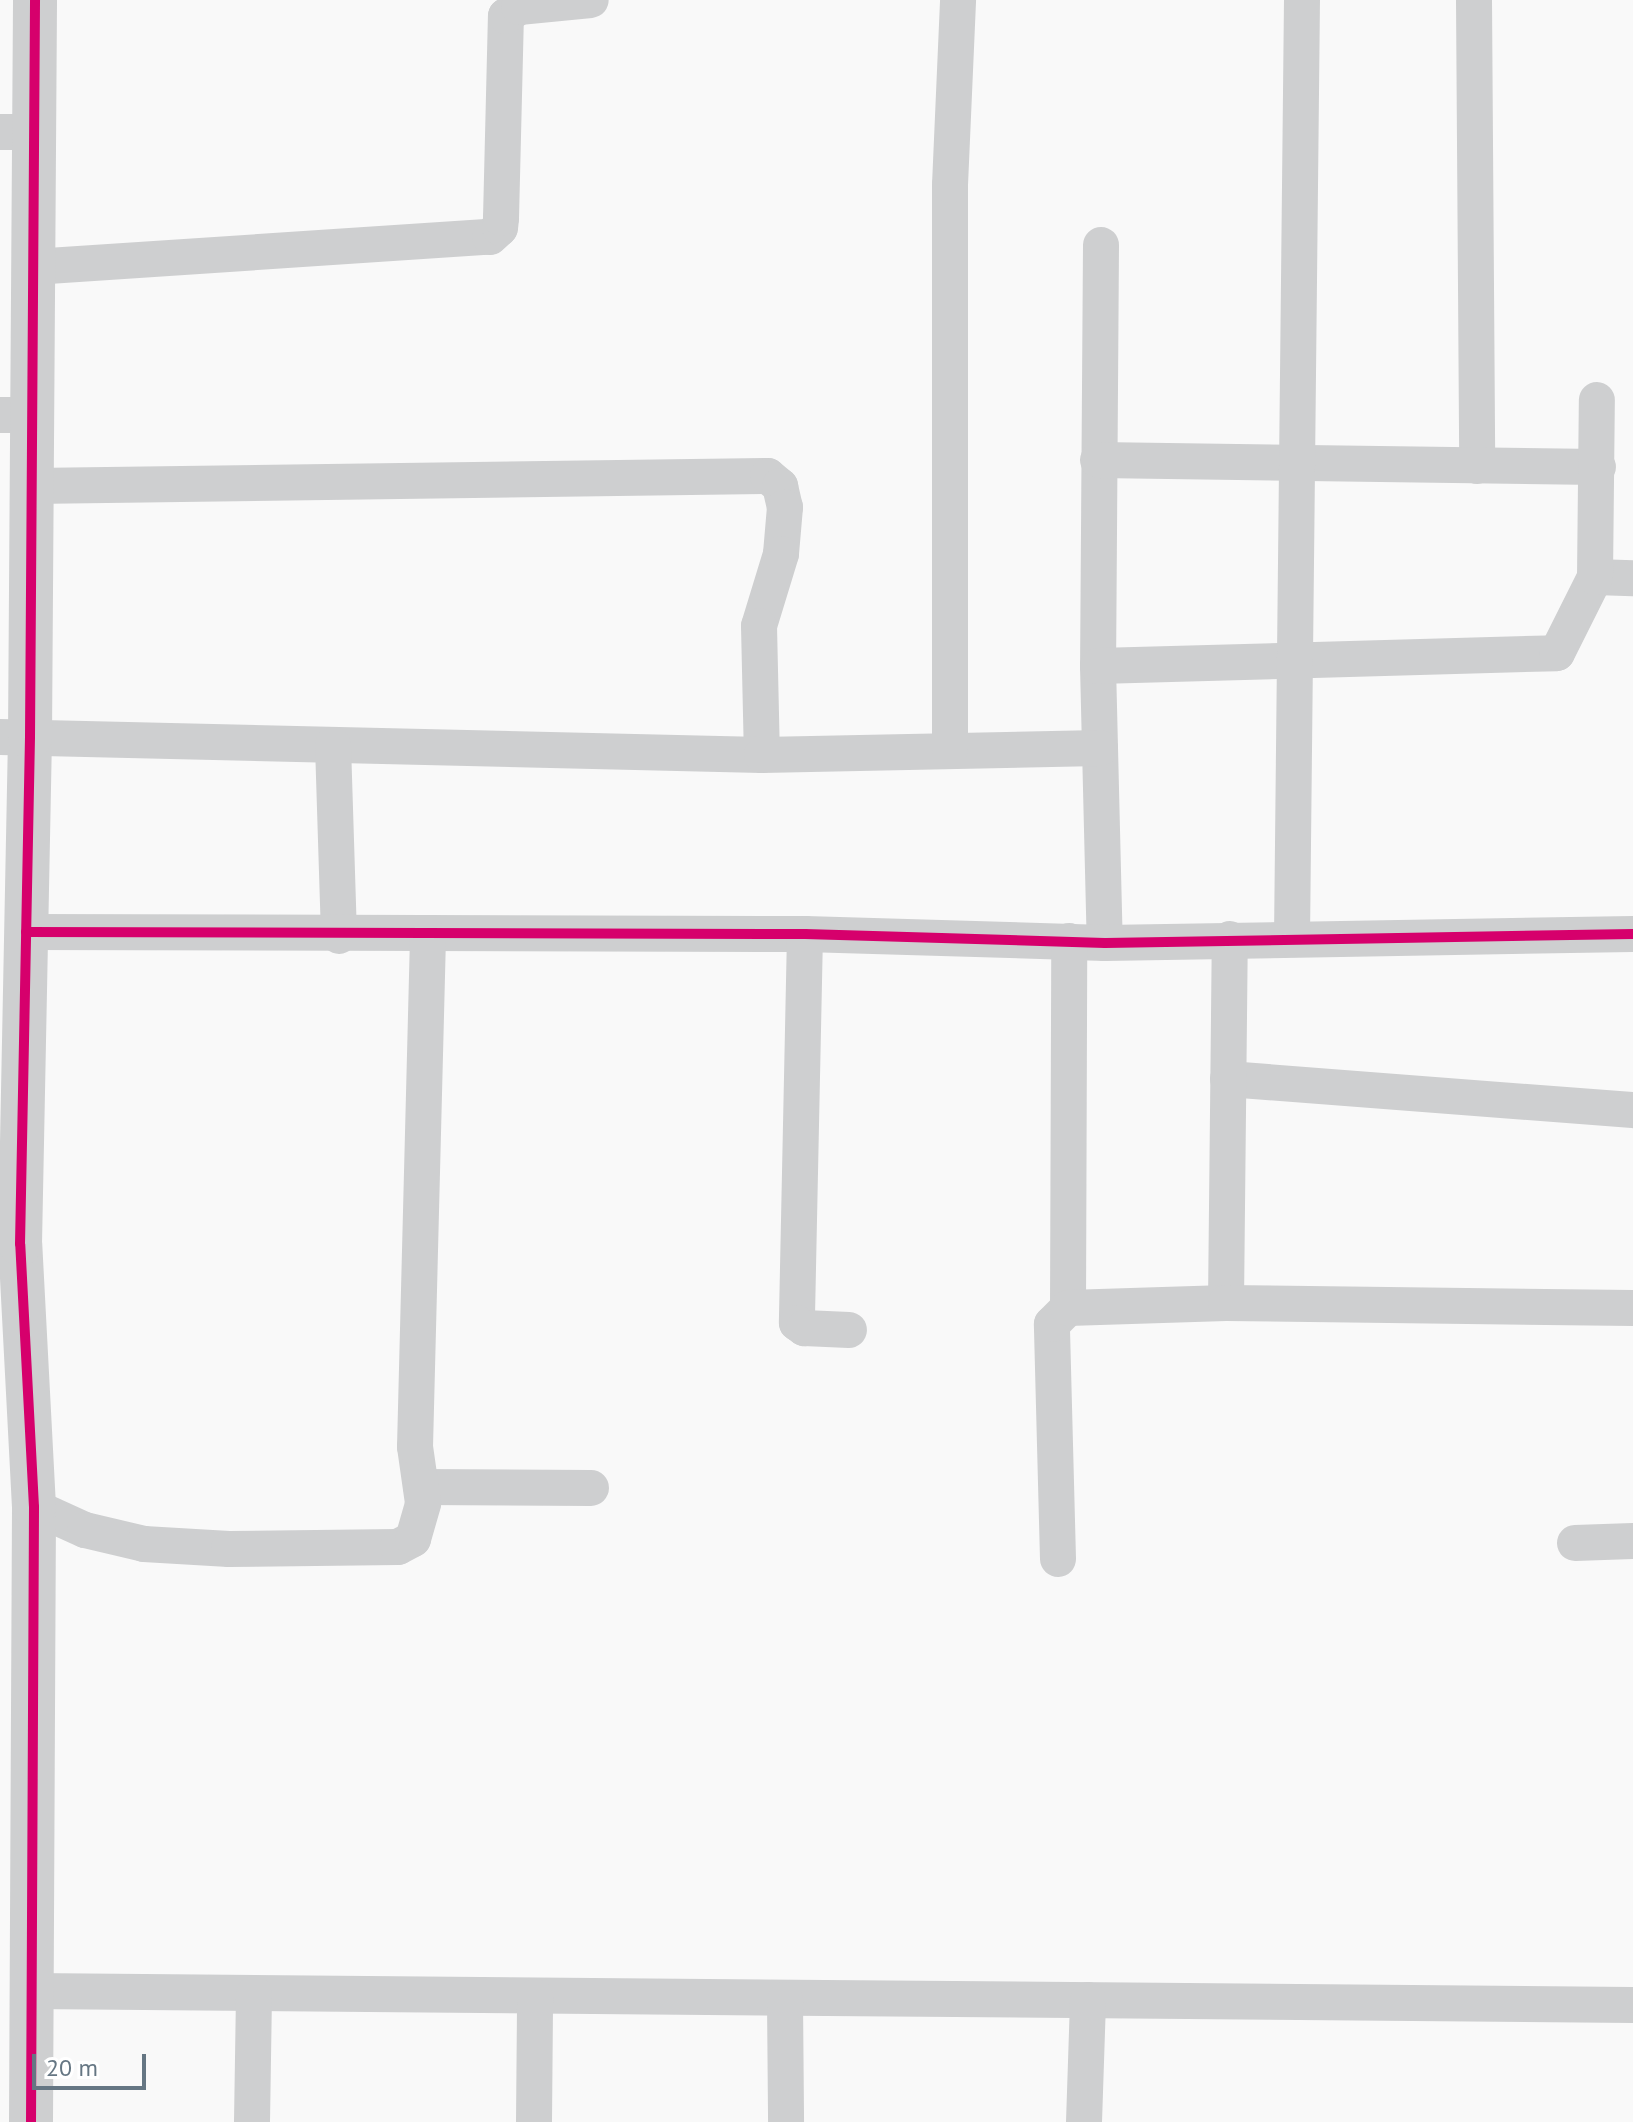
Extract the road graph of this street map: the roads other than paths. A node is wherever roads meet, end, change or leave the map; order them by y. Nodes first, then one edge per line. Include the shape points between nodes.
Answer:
1 (35, 0) edge
2 (591, 0) edge
3 (958, 0) edge
4 (1302, 0) edge
5 (1474, 0) edge
6 (17, 132) edge
7 (1101, 245) dead end
8 (33, 267) junction
9 (1597, 400) dead end
10 (16, 415) edge
11 (1098, 460) junction
12 (1293, 462) junction
13 (1477, 466) junction
14 (1598, 467) junction
15 (32, 486) junction
16 (1595, 577) junction
17 (1633, 578) edge
18 (1294, 662) junction
19 (1098, 666) junction
20 (15, 737) edge
21 (333, 745) junction
22 (1100, 748) junction
23 (950, 749) junction
24 (762, 755) junction
25 (26, 932) junction
26 (805, 934) junction
27 (1633, 934) edge
28 (339, 936) junction
29 (428, 936) junction
30 (1292, 938) junction
31 (1230, 939) junction
32 (1069, 941) junction
33 (1105, 943) junction
34 (1228, 1079) junction
35 (1633, 1110) edge
36 (10, 1244) edge
37 (1226, 1303) junction
38 (1068, 1308) junction
39 (1633, 1308) edge
40 (849, 1330) dead end
41 (421, 1487) junction
42 (591, 1488) dead end
43 (34, 1507) junction
44 (1633, 1541) edge
45 (1575, 1543) dead end
46 (1058, 1559) dead end
47 (31, 1991) junction
48 (254, 1994) junction
49 (535, 1997) junction
50 (785, 2000) junction
51 (1088, 2000) junction
52 (1633, 2005) edge
53 (31, 2122) edge
54 (252, 2122) edge
55 (534, 2122) edge
56 (786, 2122) edge
57 (1084, 2122) edge

1 - 6 street
2 - 8 street via 519,7 506,16 501,218 500,228 490,237
3 - 23 street via 950,185
4 - 12 street
5 - 13 street
6 - 8 street
7 - 11 street
8 - 10 street
9 - 14 street
10 - 15 street
11 - 12 street
11 - 19 street
12 - 13 street
12 - 18 street
13 - 14 street
14 - 16 street
15 - 20 street
15 - 24 street via 768,476 780,486 785,507 781,554 759,626
16 - 17 street
16 - 18 street via 1565,643 1551,655
18 - 19 street
18 - 30 street
19 - 22 street
20 - 21 street
20 - 25 street
21 - 24 street
21 - 28 street
22 - 23 street
22 - 33 street
23 - 24 street
25 - 28 street
25 - 36 street
26 - 29 street
26 - 32 street
26 - 40 street via 797,1323 804,1328
27 - 30 street
28 - 29 street
29 - 41 street via 415,1447
30 - 31 street
31 - 33 street
31 - 34 street
32 - 33 street
32 - 38 street
34 - 35 street
34 - 37 street
36 - 43 street
37 - 38 street
37 - 39 street
38 - 46 street via 1052,1324
41 - 42 street
41 - 43 street via 416,1534 409,1544 398,1547 144,1544 85,1530
43 - 47 street
44 - 45 street
47 - 48 street
47 - 53 street
48 - 49 street
48 - 54 street
49 - 50 street
49 - 55 street
50 - 51 street
50 - 56 street
51 - 52 street
51 - 57 street

